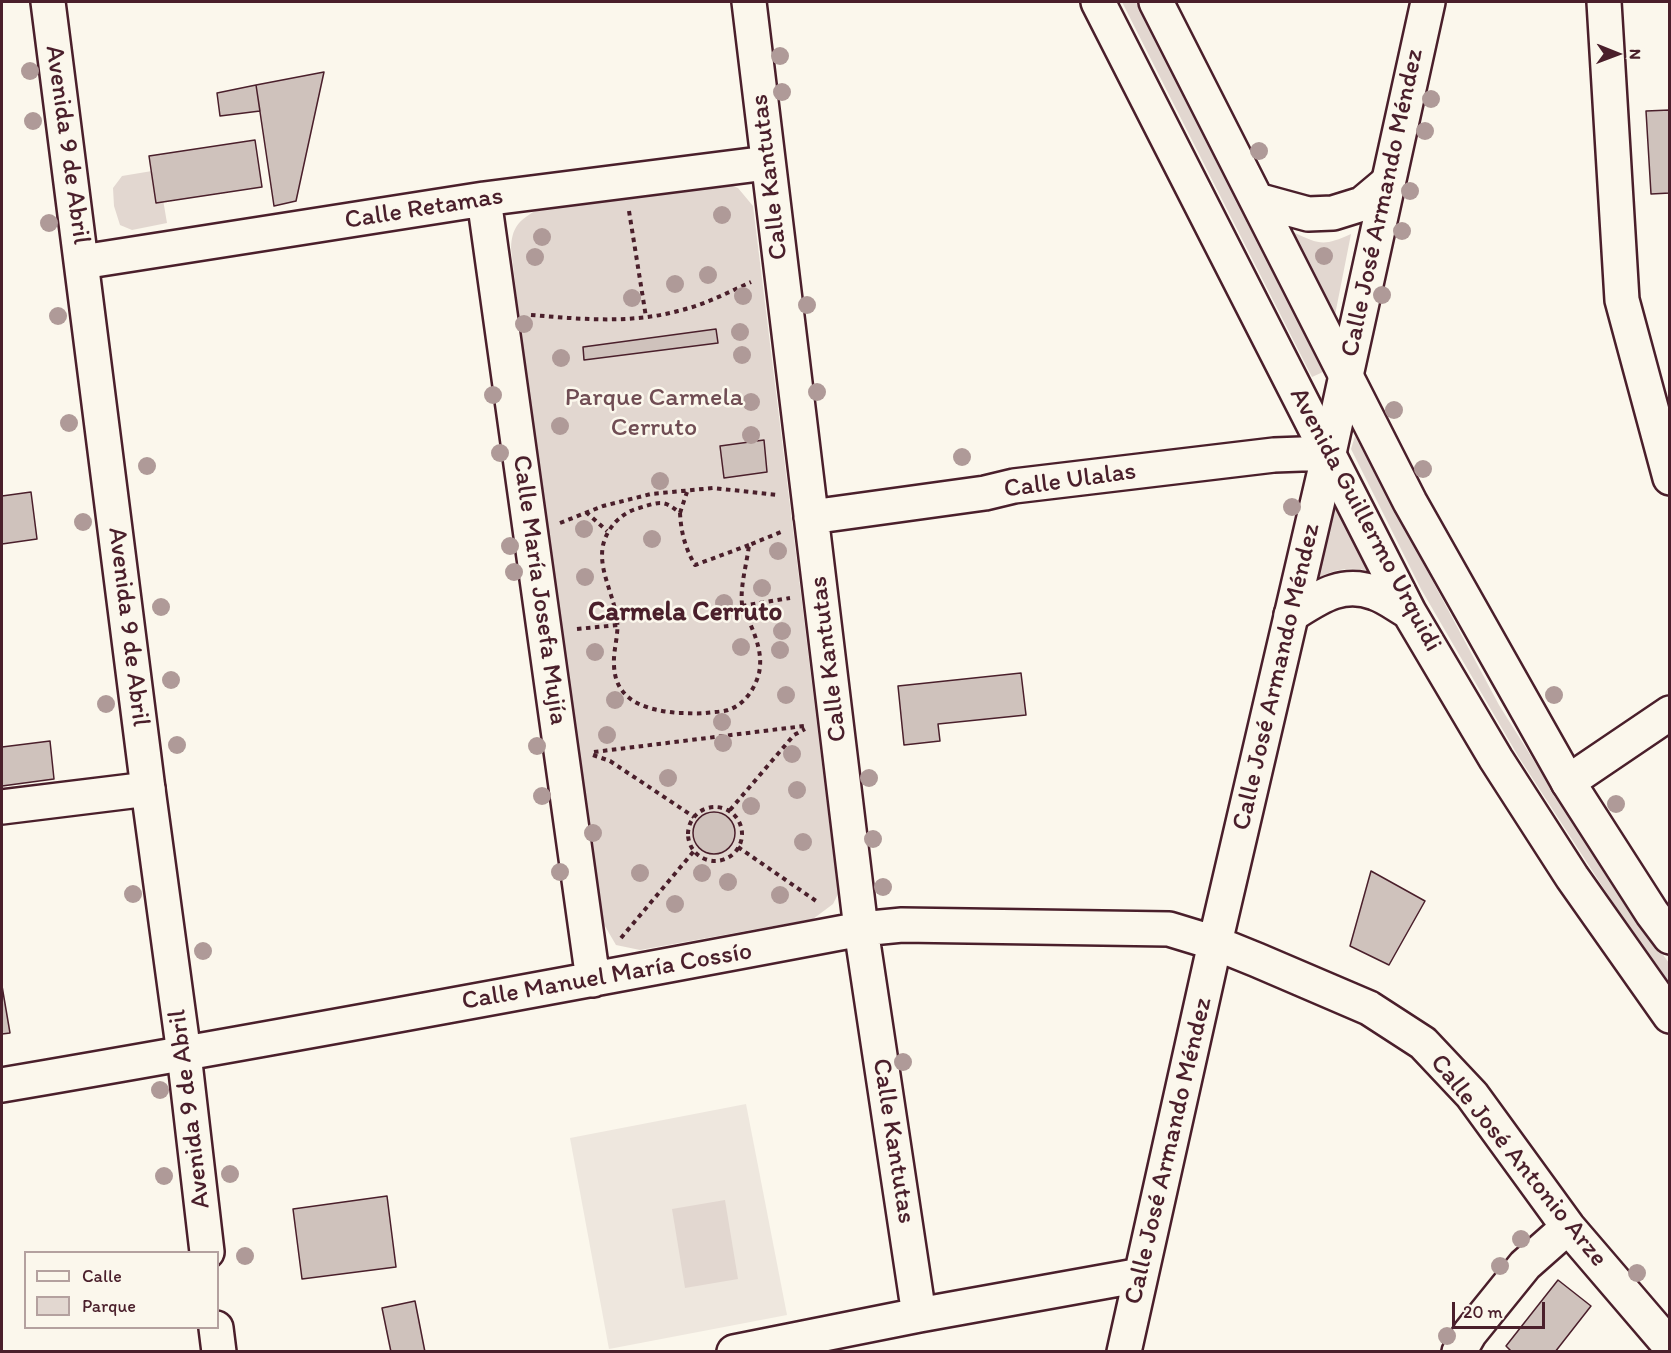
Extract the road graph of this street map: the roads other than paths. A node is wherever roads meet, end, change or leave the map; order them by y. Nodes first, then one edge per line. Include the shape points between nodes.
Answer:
1 (48, 2) edge
2 (749, 2) edge
3 (1098, 2) edge
4 (1156, 2) edge
5 (1428, 2) edge
6 (1604, 2) edge
7 (767, 163) junction
8 (1387, 183) junction
9 (484, 199) junction
10 (1257, 200) junction
11 (82, 262) junction
12 (1346, 373) junction
13 (1329, 453) junction
14 (1670, 478) edge
15 (798, 524) junction
16 (1409, 612) junction
17 (1291, 615) junction
18 (1670, 713) edge
19 (1568, 782) junction
20 (148, 789) junction
21 (2, 807) edge
22 (861, 929) junction
23 (1670, 937) edge
24 (1215, 943) junction
25 (593, 980) junction
26 (1670, 1016) edge
27 (184, 1054) junction
28 (2, 1084) edge
29 (1568, 1227) junction
30 (207, 1251) edge
31 (1141, 1275) junction
32 (919, 1315) junction
33 (216, 1329) edge
34 (1670, 1346) edge
35 (219, 1352) edge
36 (734, 1352) edge
37 (1124, 1352) edge
38 (1459, 1352) edge

1 - 11 street, Avenida 9 de Abril
2 - 7 street, Calle Kantutas
3 - 13 street, Avenida Guillermo Urquidi
4 - 10 street, Avenida Guillermo Urquidi
5 - 8 street, Calle José Armando Méndez
6 - 14 street via 1622,300
7 - 9 street, Calle Retamas
7 - 15 street, Calle Kantutas
8 - 10 street via 1362,204 1333,213 1308,214
8 - 12 street, Calle José Armando Méndez
9 - 11 street, Calle Retamas
9 - 25 street, Calle María Josefa Mujía
10 - 12 street, Avenida Guillermo Urquidi
11 - 20 street, Avenida 9 de Abril
12 - 13 street, Calle José Armando Méndez
12 - 19 street, Avenida Guillermo Urquidi via 1410,502
13 - 15 street, Calle Ulalas via 1274,455 1014,486
13 - 16 street, Avenida Guillermo Urquidi
13 - 17 street, Calle José Armando Méndez
15 - 22 street, Calle Kantutas
16 - 17 street via 1375,593 1352,588 1325,593
16 - 26 street, Avenida Guillermo Urquidi via 1572,877
17 - 24 street, Calle José Armando Méndez
18 - 19 street
19 - 23 street, Avenida Guillermo Urquidi
20 - 21 street
20 - 27 street, Avenida 9 de Abril
22 - 24 street, Calle Manuel María Cossío via 902,925 1169,929
22 - 25 street, Calle Manuel María Cossío
22 - 32 street, Calle Kantutas
24 - 29 street, Calle José Antonio Arze via 1369,1008 1423,1043 1472,1095
24 - 31 street, Calle José Armando Méndez
25 - 27 street, Calle Manuel María Cossío
27 - 28 street, Calle Manuel María Cossío
27 - 30 street, Avenida 9 de Abril
29 - 34 street, Calle José Antonio Arze
29 - 38 street via 1526,1265
31 - 32 street
31 - 37 street, Calle José Armando Méndez
32 - 36 street
33 - 35 street

